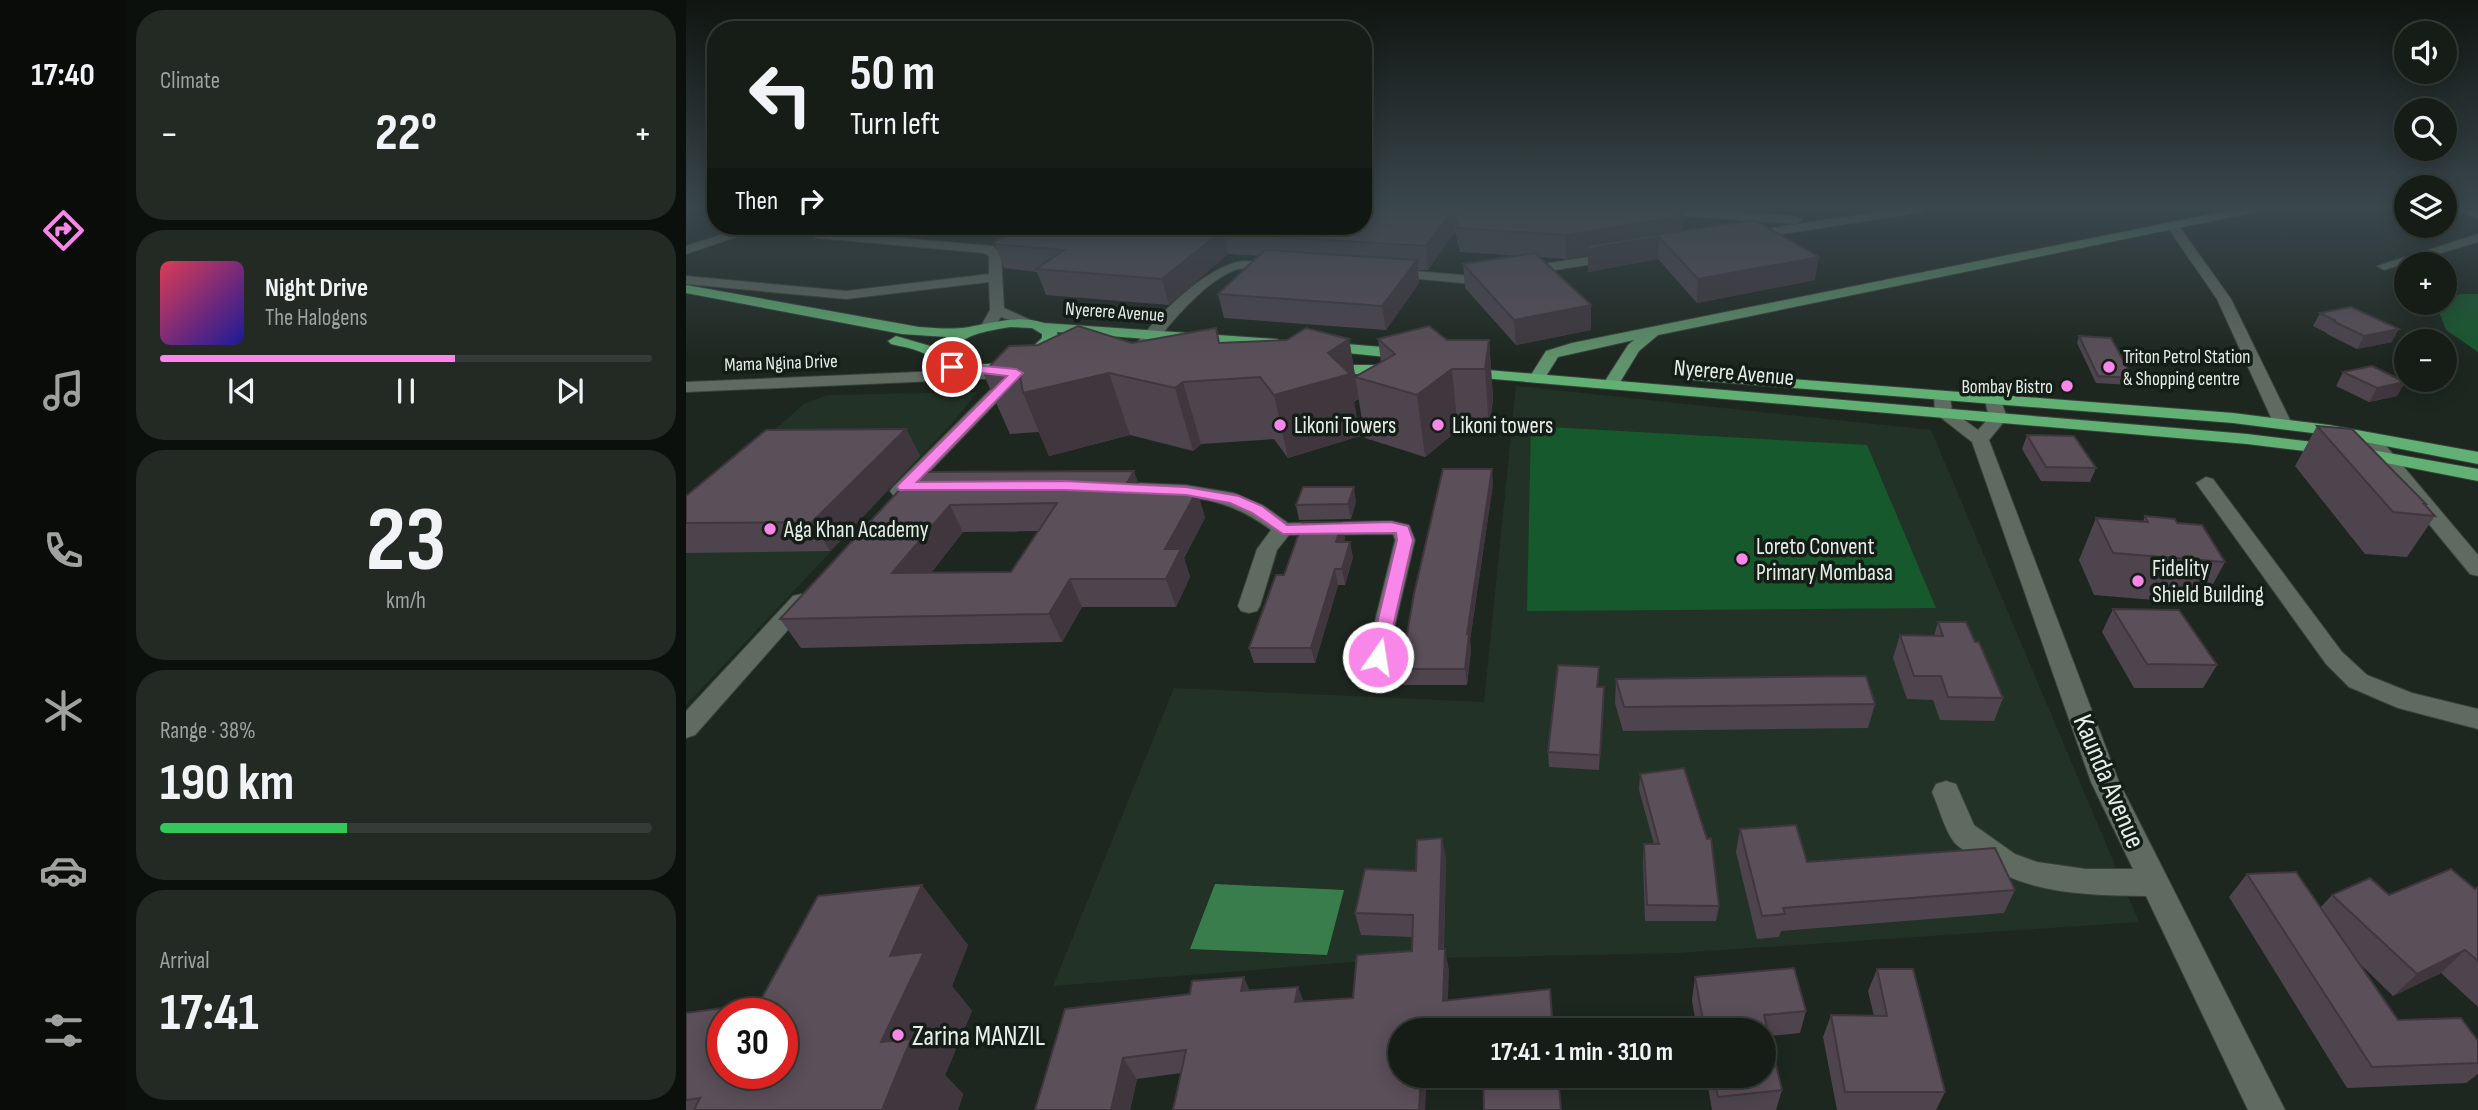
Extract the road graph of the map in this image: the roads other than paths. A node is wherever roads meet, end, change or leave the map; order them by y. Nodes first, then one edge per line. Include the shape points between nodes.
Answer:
1 (995, 260) edge
2 (1596, 260) edge
3 (2006, 260) edge
4 (2196, 260) edge
5 (2405, 260) edge
6 (2384, 266) dead end
7 (1288, 267) edge
8 (1381, 272) edge
9 (995, 277) junction
10 (686, 281) edge
11 (686, 289) edge
12 (686, 300) edge
13 (997, 310) junction
14 (1037, 325) junction
15 (988, 326) junction
16 (972, 331) junction
17 (1152, 333) junction
18 (1651, 334) junction
19 (1422, 355) edge
20 (942, 359) junction
21 (1450, 365) edge
22 (982, 369) junction
23 (1412, 370) edge
24 (1304, 371) edge
25 (1541, 372) junction
26 (1023, 373) junction
27 (1129, 374) edge
28 (1616, 378) junction
29 (877, 380) junction
30 (686, 387) edge
31 (1993, 400) junction
32 (1943, 404) junction
33 (1998, 418) junction
34 (2233, 418) junction
35 (2283, 424) junction
36 (2370, 438) junction
37 (2247, 439) junction
38 (1980, 440) junction
39 (2383, 457) junction
40 (2478, 458) edge
41 (2478, 475) edge
42 (2206, 483) dead end
43 (904, 487) junction
44 (931, 487) edge
45 (1092, 487) edge
46 (886, 507) edge
47 (1283, 529) junction
48 (2478, 569) edge
49 (813, 587) edge
50 (1249, 606) dead end
51 (1378, 657) dead end
52 (2478, 719) edge
53 (686, 729) edge
54 (1946, 792) dead end
55 (2156, 883) junction
56 (2267, 1110) edge

1 - 9 street
2 - 8 street via 1473,279
3 - 18 main road
4 - 35 street via 2224,299
5 - 6 street
7 - 17 street via 1230,268
9 - 10 street via 846,295
9 - 13 street
11 - 16 highway via 919,332
12 - 20 highway via 909,343
13 - 14 street
13 - 15 street
14 - 15 highway, Nyerere Avenue
14 - 17 highway, Nyerere Avenue
14 - 22 highway via 1050,333 1050,339 1034,354
15 - 16 highway, Nyerere Avenue
16 - 20 highway via 949,343
17 - 19 highway, Nyerere Avenue
17 - 27 street via 1132,360
18 - 25 main road via 1552,354
18 - 28 main road via 1633,348
20 - 22 highway via 952,367
20 - 29 street
21 - 25 highway, Nyerere Avenue
22 - 26 highway
23 - 24 highway
25 - 28 highway, Nyerere Avenue
26 - 29 street
26 - 43 street
28 - 32 highway, Nyerere Avenue
29 - 30 street, Mama Ngina Drive
31 - 32 highway, Nyerere Avenue
31 - 33 street
31 - 34 highway, Nyerere Avenue
32 - 33 highway, Nyerere Avenue
32 - 38 street
33 - 37 highway, Nyerere Avenue
33 - 38 street
34 - 35 highway, Nyerere Avenue
34 - 37 highway
35 - 36 highway, Nyerere Avenue
36 - 39 street
36 - 40 highway, Nyerere Avenue
37 - 39 highway, Nyerere Avenue
38 - 55 street, Kaunda Avenue via 2105,782
39 - 41 highway, Nyerere Avenue
39 - 48 street
42 - 52 street via 2334,658 2358,681 2407,701
43 - 44 street
43 - 46 street
45 - 47 street via 1186,491 1234,499
47 - 50 street via 1267,549
47 - 51 street via 1402,529 1405,540
49 - 53 street
54 - 55 street via 1964,833 2005,863 2086,882
55 - 56 street, Kaunda Avenue

